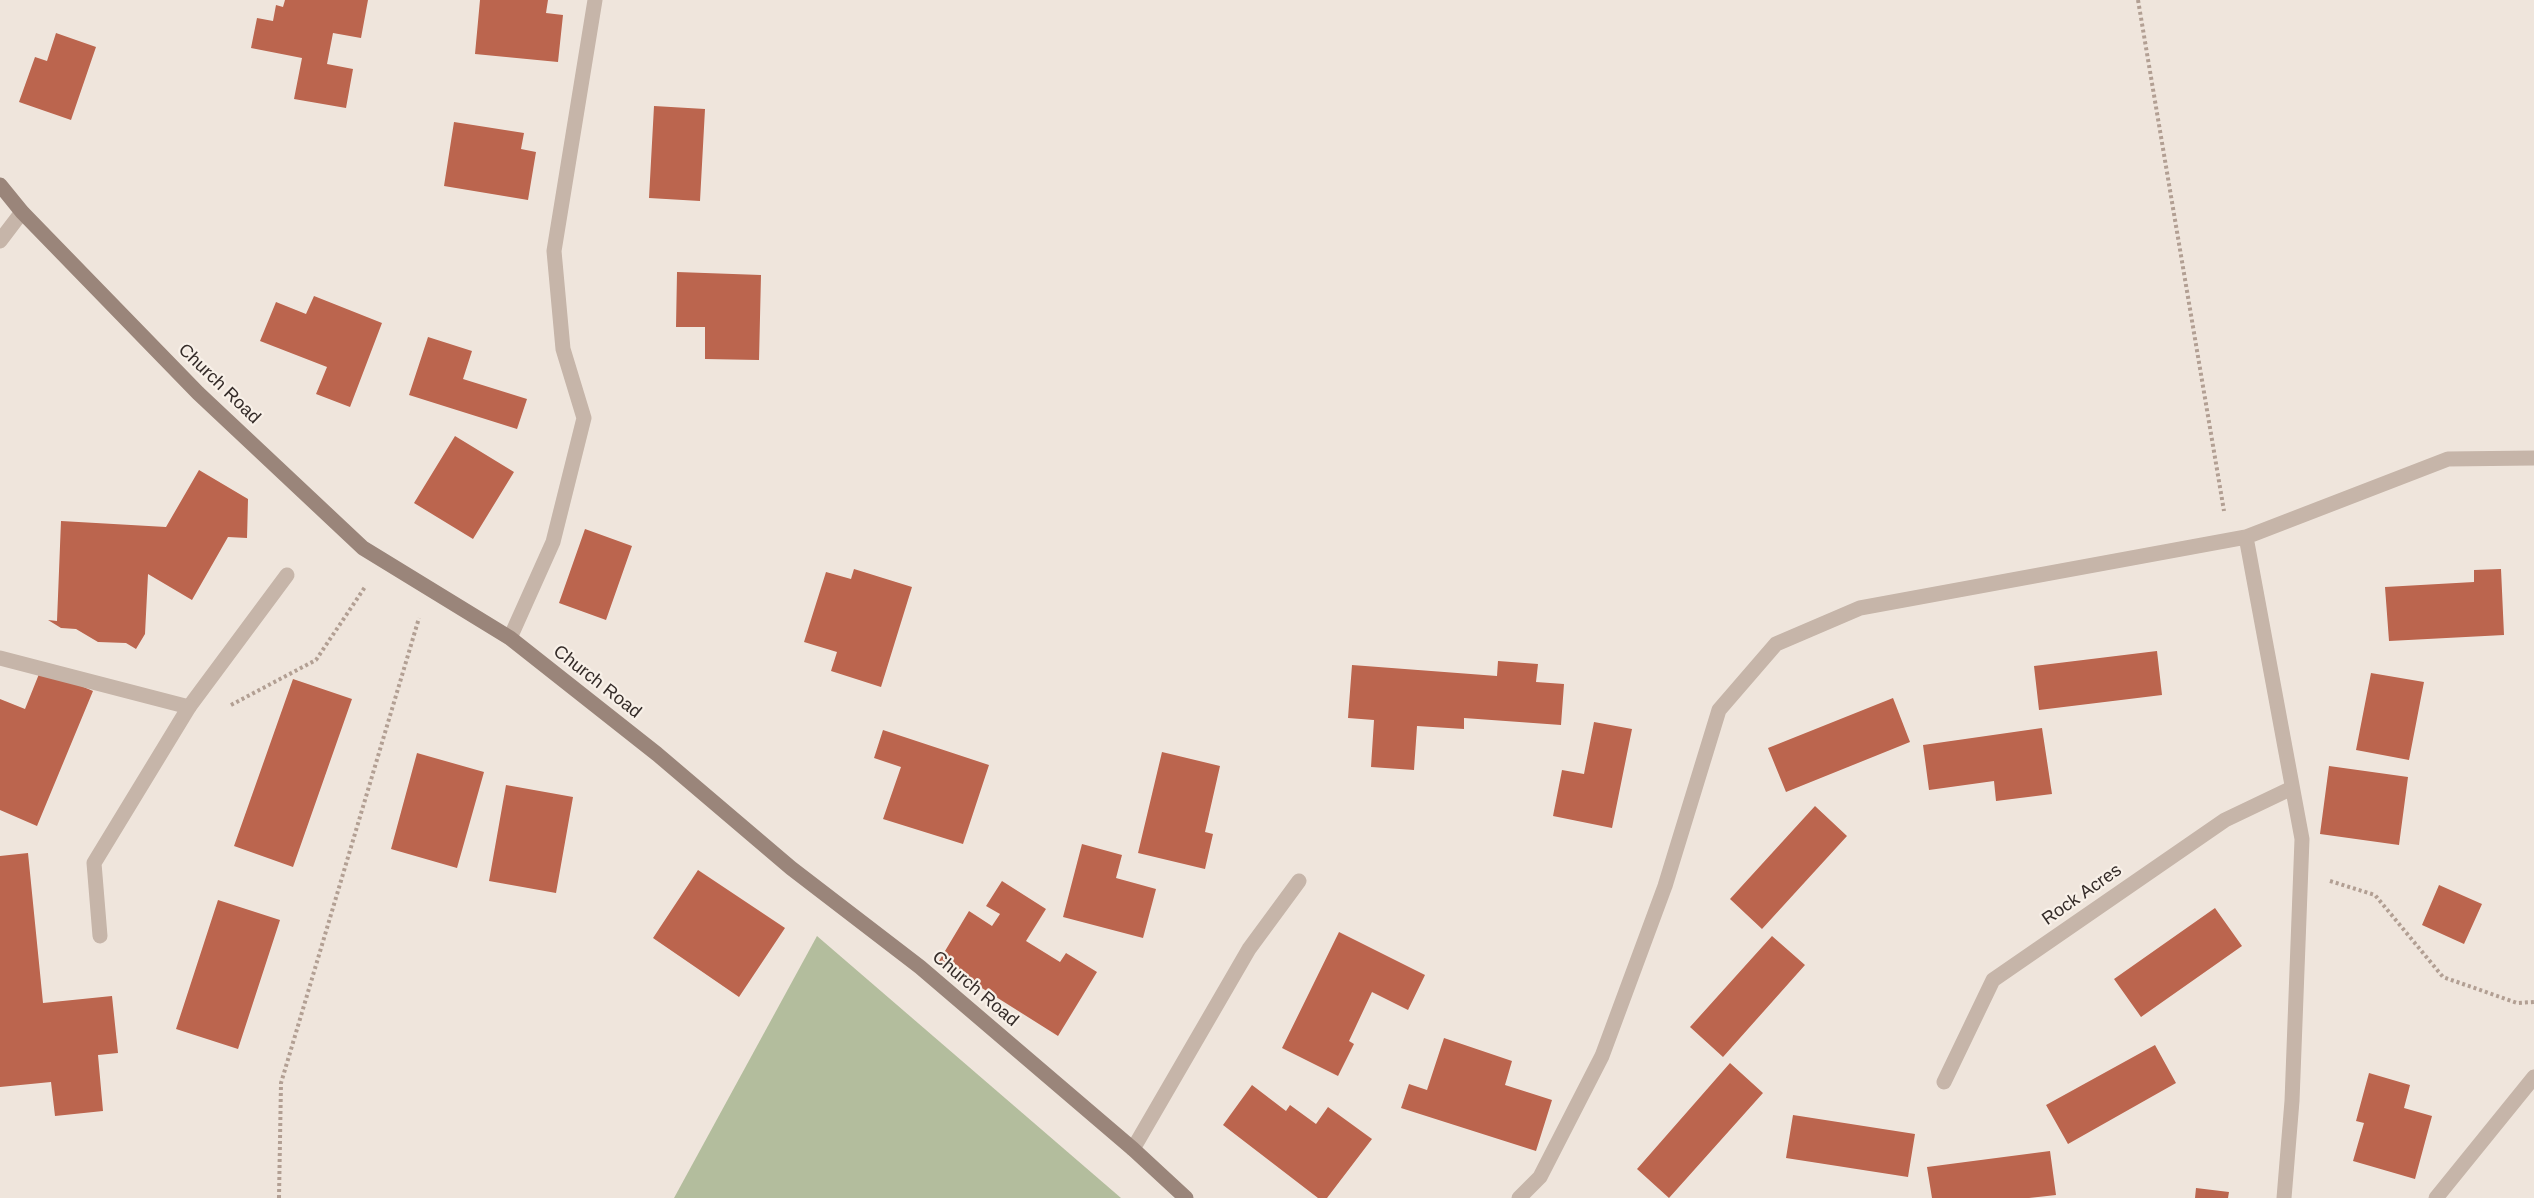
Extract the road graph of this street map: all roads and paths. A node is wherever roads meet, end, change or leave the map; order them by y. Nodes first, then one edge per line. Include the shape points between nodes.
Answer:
1 (595, 0) edge
2 (2138, 0) edge
3 (0, 185) edge
4 (22, 212) junction
5 (0, 240) edge
6 (2534, 458) edge
7 (2246, 537) junction
8 (2228, 540) junction
9 (383, 560) junction
10 (286, 575) dead end
11 (428, 588) junction
12 (510, 638) junction
13 (0, 658) edge
14 (189, 706) junction
15 (2292, 788) junction
16 (2301, 873) junction
17 (1299, 880) dead end
18 (100, 936) dead end
19 (2534, 1002) edge
20 (2534, 1077) edge
21 (1944, 1082) dead end
22 (2522, 1092) junction
23 (2534, 1103) edge
24 (1133, 1149) junction
25 (279, 1198) edge
26 (1186, 1198) edge
27 (1519, 1198) edge
28 (2284, 1198) edge
29 (2436, 1198) edge

1 - 12 street via 554,251 563,348 584,418 553,542
2 - 8 path
3 - 4 street, Church Road
4 - 5 street
4 - 9 street, Church Road via 198,393 363,548
6 - 7 street via 2448,459
7 - 8 street
7 - 15 street
8 - 27 street via 1860,608 1776,644 1719,710 1665,886 1602,1056 1540,1177
9 - 11 street, Church Road
9 - 14 path via 316,660 230,706
10 - 14 street
11 - 12 street, Church Road
11 - 25 path via 281,1083
12 - 24 street, Church Road via 657,754 791,868 920,967
13 - 14 street
14 - 18 street via 94,863
15 - 16 street via 2302,839
15 - 21 street, Rock Acres via 2225,820 1993,980
16 - 19 path via 2375,895 2443,976 2517,1003
16 - 28 street
17 - 24 street via 1249,950
20 - 22 street
22 - 23 street
22 - 29 street
24 - 26 street, Church Road

